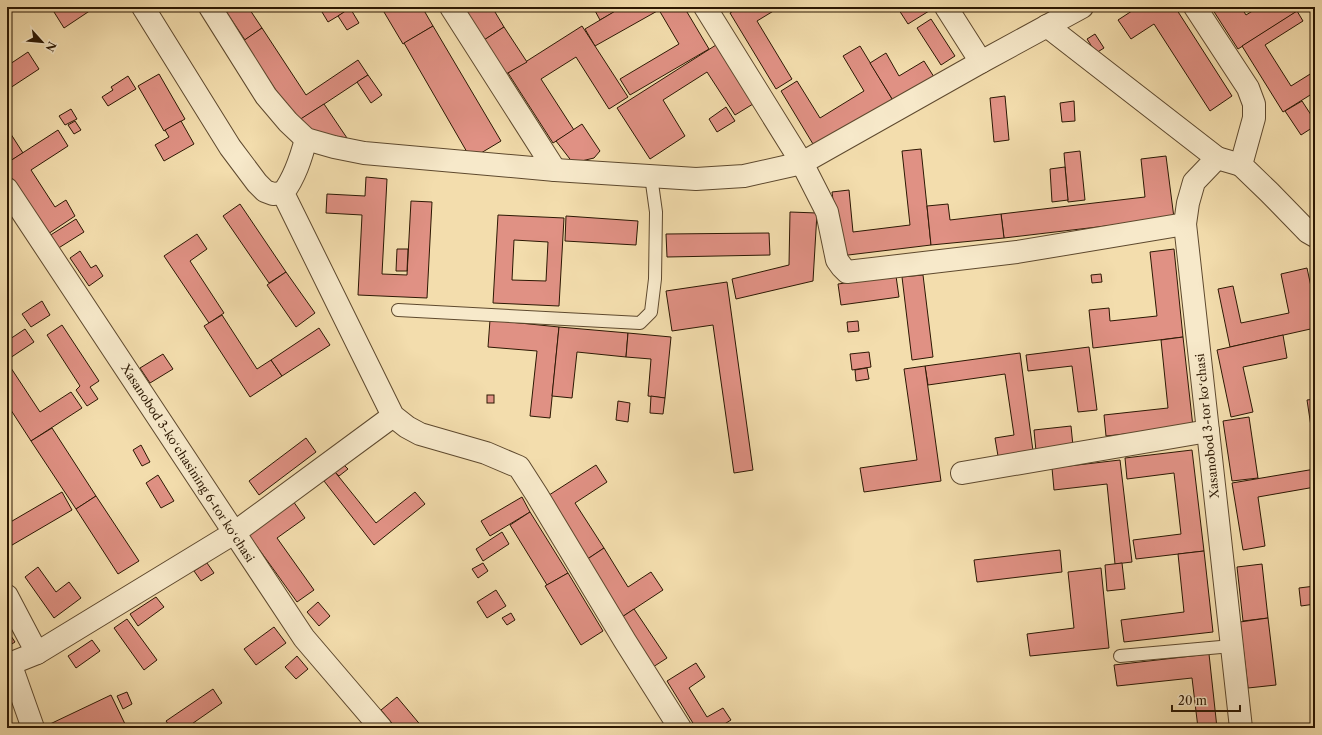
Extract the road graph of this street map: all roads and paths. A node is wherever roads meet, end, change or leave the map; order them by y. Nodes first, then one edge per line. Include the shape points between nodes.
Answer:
1 (143, 7) edge
2 (210, 7) edge
3 (452, 7) edge
4 (705, 7) edge
5 (946, 7) edge
6 (1082, 7) edge
7 (1195, 7) edge
8 (1047, 26) junction
9 (981, 62) junction
10 (306, 139) junction
11 (1217, 158) junction
12 (802, 163) junction
13 (1241, 165) junction
14 (555, 170) junction
15 (651, 176) junction
16 (7, 189) edge
17 (283, 193) junction
18 (1185, 224) junction
19 (1315, 236) edge
20 (398, 310) dead end
21 (393, 416) junction
22 (1208, 431) junction
23 (962, 472) dead end
24 (234, 533) junction
25 (7, 596) edge
26 (1232, 646) junction
27 (37, 653) junction
28 (1120, 656) dead end
29 (8, 664) edge
30 (33, 728) edge
31 (381, 728) edge
32 (680, 728) edge
33 (1241, 728) edge

1 - 17 street via 230,147 256,184 273,194
2 - 10 street via 266,96
3 - 14 street
4 - 12 street
5 - 9 street
6 - 8 street
7 - 13 street via 1248,88 1254,104 1254,118
8 - 9 street
8 - 11 street
9 - 12 street
10 - 14 street via 364,153
10 - 17 street via 290,184
11 - 13 street
11 - 18 street, Xasanobod 3-tor koʻchasi via 1194,182
12 - 15 street via 744,176 696,179
12 - 18 street via 827,212 837,260 847,272 1017,252
13 - 19 street
14 - 15 street
15 - 20 lane via 656,212 655,279 651,312 640,323
16 - 24 street, Xasanobod 3-koʻchasining 6-tor koʻchasi
17 - 21 street
18 - 22 street, Xasanobod 3-tor koʻchasi
21 - 24 street
21 - 32 street via 420,434 486,453 520,468
22 - 23 street
22 - 26 street, Xasanobod 3-tor koʻchasi
24 - 27 street
24 - 31 street, Xasanobod 3-koʻchasining 6-tor koʻchasi via 304,638
25 - 27 street
26 - 28 lane
26 - 33 street, Xasanobod 3-tor koʻchasi
27 - 29 street
29 - 30 street

